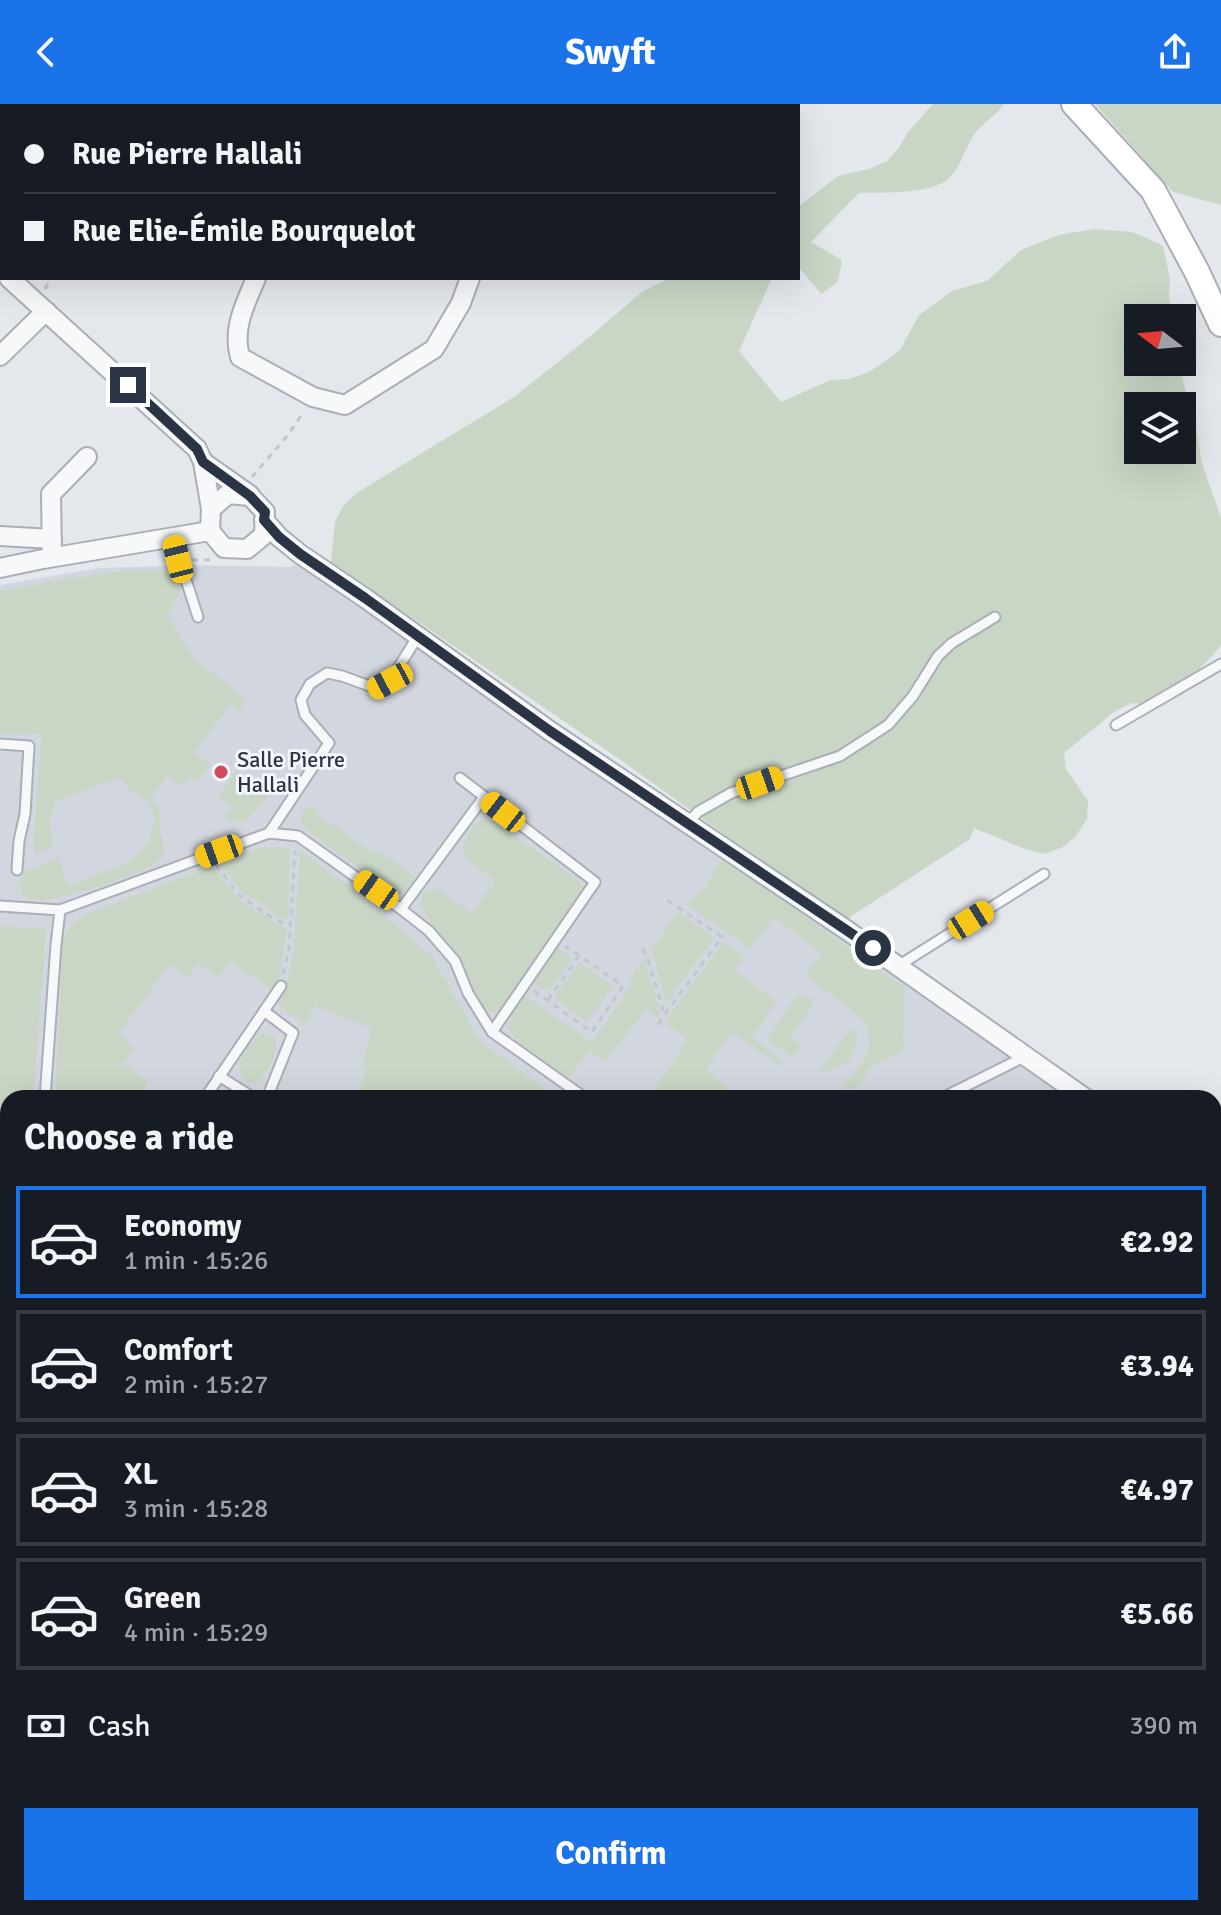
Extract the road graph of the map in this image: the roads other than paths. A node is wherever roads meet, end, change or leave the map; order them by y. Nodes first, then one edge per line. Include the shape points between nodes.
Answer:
1 (1074, 104) edge
2 (11, 280) edge
3 (255, 280) edge
4 (469, 280) edge
5 (46, 311) junction
6 (1221, 324) edge
7 (0, 356) edge
8 (87, 457) dead end
9 (203, 462) junction
10 (246, 492) junction
11 (211, 509) junction
12 (264, 520) junction
13 (210, 531) junction
14 (0, 536) edge
15 (172, 537) junction
16 (52, 548) junction
17 (247, 549) junction
18 (300, 554) junction
19 (0, 568) edge
20 (198, 617) dead end
21 (995, 617) dead end
22 (418, 636) junction
23 (1221, 664) edge
24 (1116, 725) dead end
25 (0, 744) edge
26 (460, 778) dead end
27 (484, 797) junction
28 (687, 823) junction
29 (269, 833) junction
30 (17, 870) dead end
31 (1044, 874) dead end
32 (0, 906) edge
33 (401, 909) junction
34 (60, 910) junction
35 (898, 966) junction
36 (281, 986) road end
37 (264, 1011) junction
38 (492, 1032) junction
39 (1026, 1056) junction
40 (219, 1076) junction
41 (46, 1090) edge
42 (210, 1090) edge
43 (241, 1090) edge
44 (270, 1090) edge
45 (574, 1090) edge
46 (958, 1090) edge
47 (1074, 1090) edge

1 - 6 main road via 1153,190
2 - 5 street
3 - 4 street via 235,341 240,357 313,397 345,405 434,349
5 - 7 street
5 - 9 street via 197,449
8 - 16 street via 51,494
9 - 10 street
9 - 11 street
10 - 11 street via 228,494
10 - 12 street via 265,512
11 - 13 street
12 - 17 street via 264,535
12 - 18 street
13 - 15 street
13 - 17 street via 224,548
14 - 16 street
15 - 16 street
15 - 20 lane
16 - 19 street
17 - 18 street via 271,547
18 - 22 street
21 - 28 lane via 938,656 888,725 840,756 731,793
22 - 28 street
22 - 29 lane via 390,681 375,688 327,673 310,684 301,700 305,715 329,743
23 - 24 lane
25 - 30 lane via 29,746
26 - 27 lane
27 - 33 lane
27 - 38 lane via 595,882
28 - 35 street
29 - 33 lane via 298,836
29 - 34 lane
31 - 35 lane
32 - 34 lane
33 - 38 lane via 455,961
34 - 41 lane
35 - 39 street
36 - 37 lane
37 - 40 lane
37 - 44 lane via 293,1033
38 - 45 lane
39 - 46 lane
39 - 47 street
40 - 42 lane
40 - 43 lane

